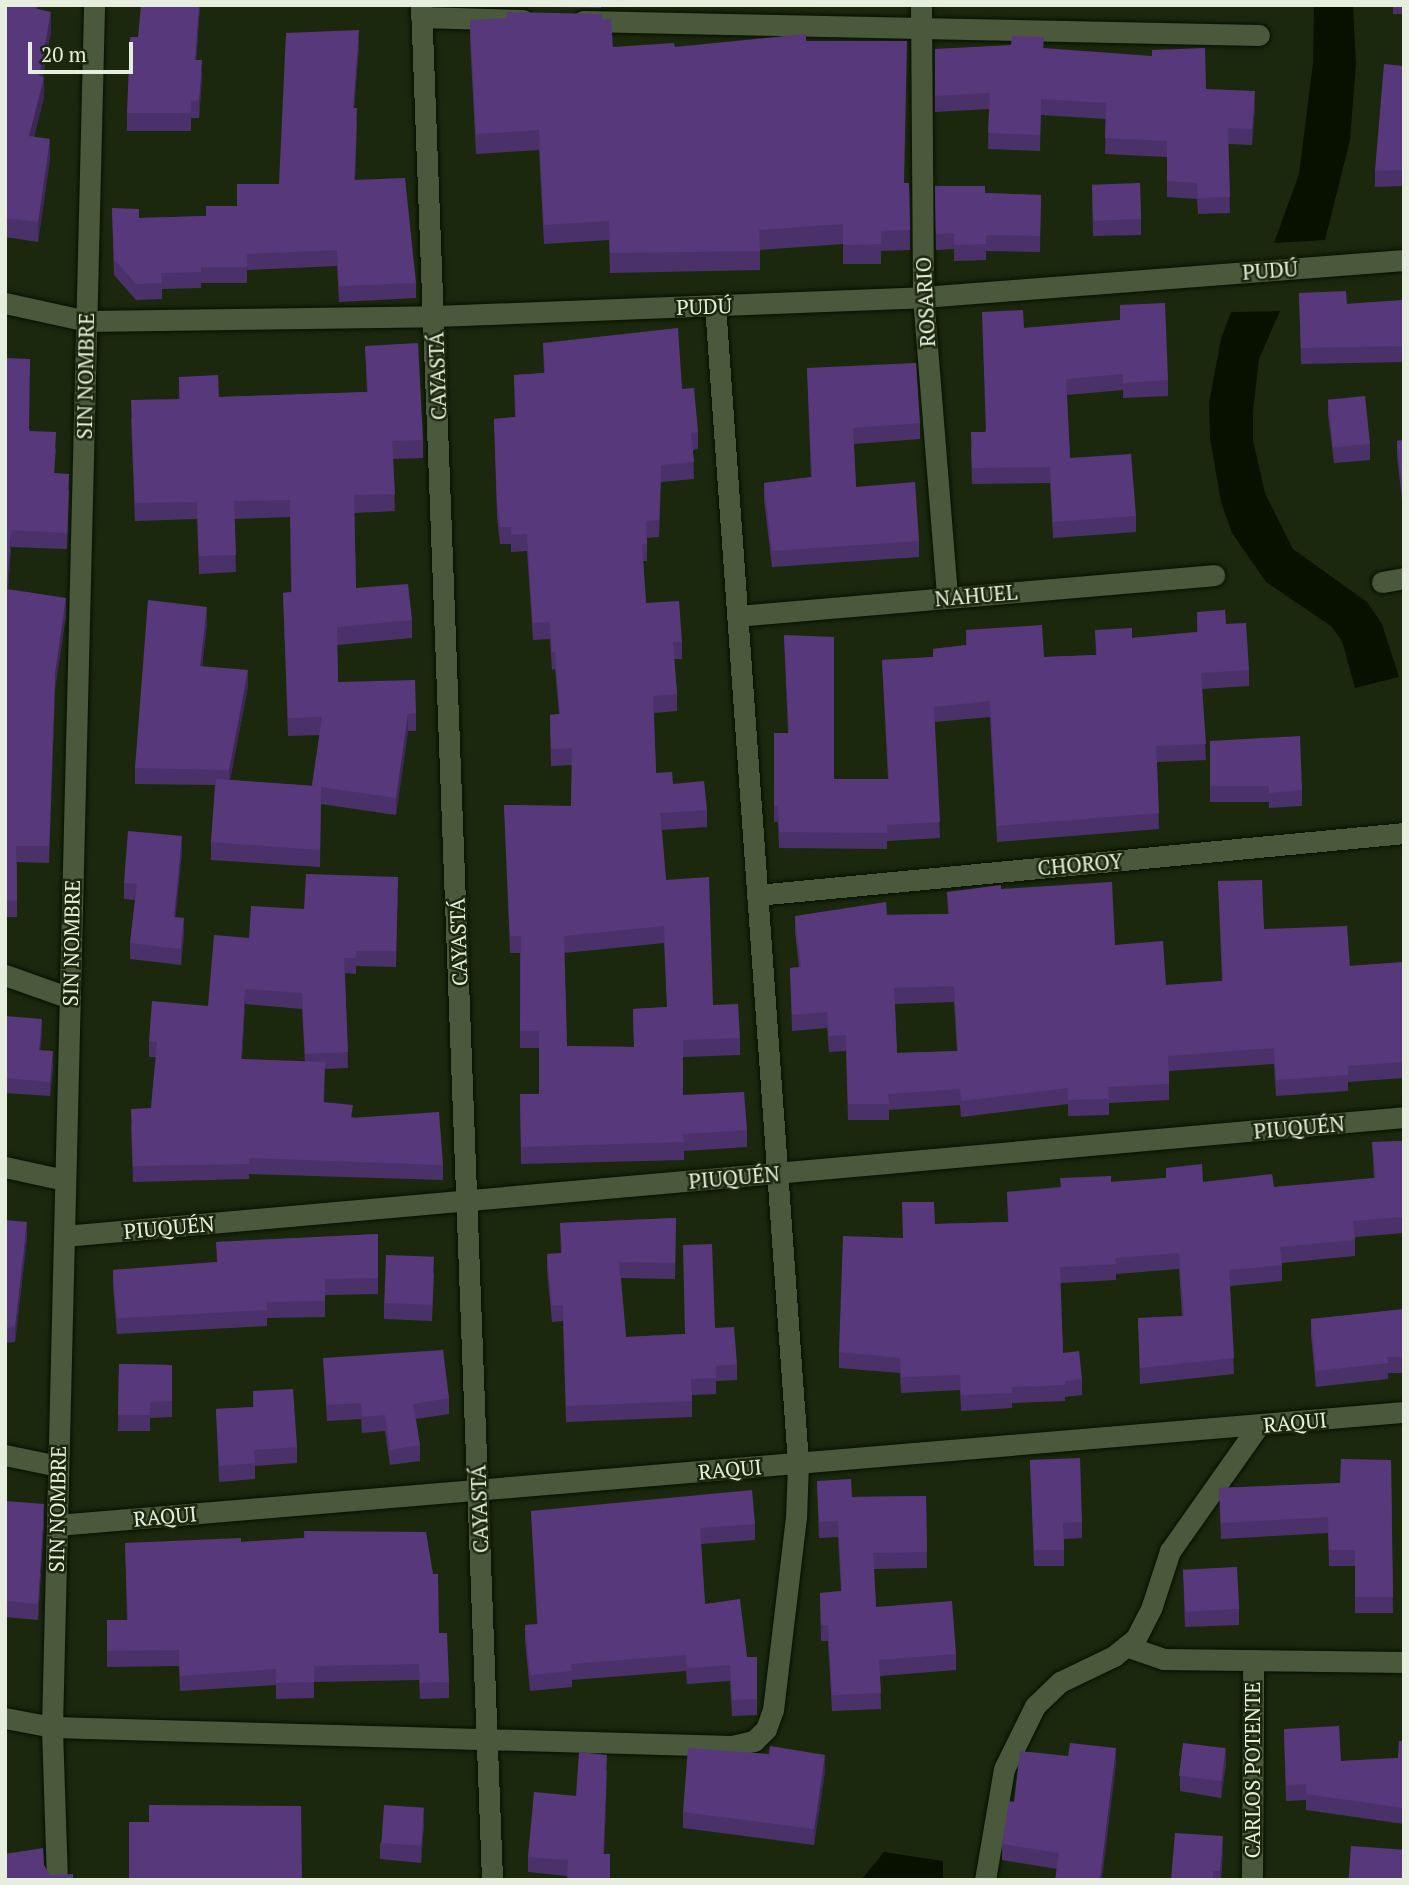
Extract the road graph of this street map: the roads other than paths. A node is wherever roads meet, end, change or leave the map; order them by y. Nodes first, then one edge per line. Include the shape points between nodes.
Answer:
1 (94, 5) edge
2 (921, 5) edge
3 (421, 11) edge
4 (919, 28) junction
5 (1259, 35) dead end
6 (1404, 260) edge
7 (923, 296) junction
8 (5, 303) edge
9 (715, 305) junction
10 (435, 316) junction
11 (87, 321) junction
12 (1214, 575) dead end
13 (1404, 578) edge
14 (1382, 582) dead end
15 (947, 598) junction
16 (737, 616) junction
17 (1404, 833) edge
18 (757, 895) junction
19 (5, 975) edge
20 (70, 998) junction
21 (1404, 1117) edge
22 (5, 1167) edge
23 (777, 1173) junction
24 (65, 1180) junction
25 (467, 1200) junction
26 (64, 1236) junction
27 (1404, 1412) edge
28 (1259, 1425) junction
29 (5, 1455) edge
30 (798, 1463) junction
31 (58, 1466) junction
32 (478, 1490) junction
33 (57, 1525) junction
34 (1126, 1646) junction
35 (1253, 1660) junction
36 (1404, 1662) edge
37 (5, 1718) edge
38 (52, 1727) junction
39 (487, 1739) junction
40 (57, 1880) edge
41 (492, 1880) edge
42 (985, 1880) edge
43 (1252, 1880) edge

1 - 11 street, SIN NOMBRE
2 - 4 street, ROSARIO
3 - 4 street via 553,20
3 - 10 street, CAYASTÁ
4 - 5 street
4 - 7 street, ROSARIO
6 - 7 street, PUDÚ
7 - 9 street, PUDÚ
7 - 15 street, ROSARIO
8 - 11 street, PUDÚ
9 - 10 street, PUDÚ
9 - 16 street
10 - 11 street, PUDÚ
10 - 25 street, CAYASTÁ
11 - 20 street, SIN NOMBRE
12 - 15 street, NAHUEL
13 - 14 street
15 - 16 street, NAHUEL
16 - 18 street
17 - 18 street, CHOROY
18 - 23 street
19 - 20 street
20 - 24 street, SIN NOMBRE
21 - 23 street, PIUQUÉN
22 - 24 street
23 - 25 street, PIUQUÉN
23 - 30 street
24 - 26 street, SIN NOMBRE
25 - 26 street, PIUQUÉN
25 - 32 street, CAYASTÁ
26 - 31 street, SIN NOMBRE
27 - 28 street, RAQUI
28 - 30 street, RAQUI
28 - 34 street via 1170,1551 1152,1606 1136,1638
29 - 31 street
30 - 32 street, RAQUI
30 - 39 street via 796,1518 773,1710 766,1729 754,1741 732,1746
31 - 33 street, SIN NOMBRE
32 - 33 street, RAQUI
32 - 39 street, CAYASTÁ
33 - 38 street, SIN NOMBRE
34 - 35 street via 1163,1659
34 - 42 street via 1060,1682 1035,1706 1004,1769
35 - 36 street
35 - 43 street, CARLOS POTENTE
37 - 38 street
38 - 39 street
38 - 40 street, SIN NOMBRE
39 - 41 street, CAYASTÁ

